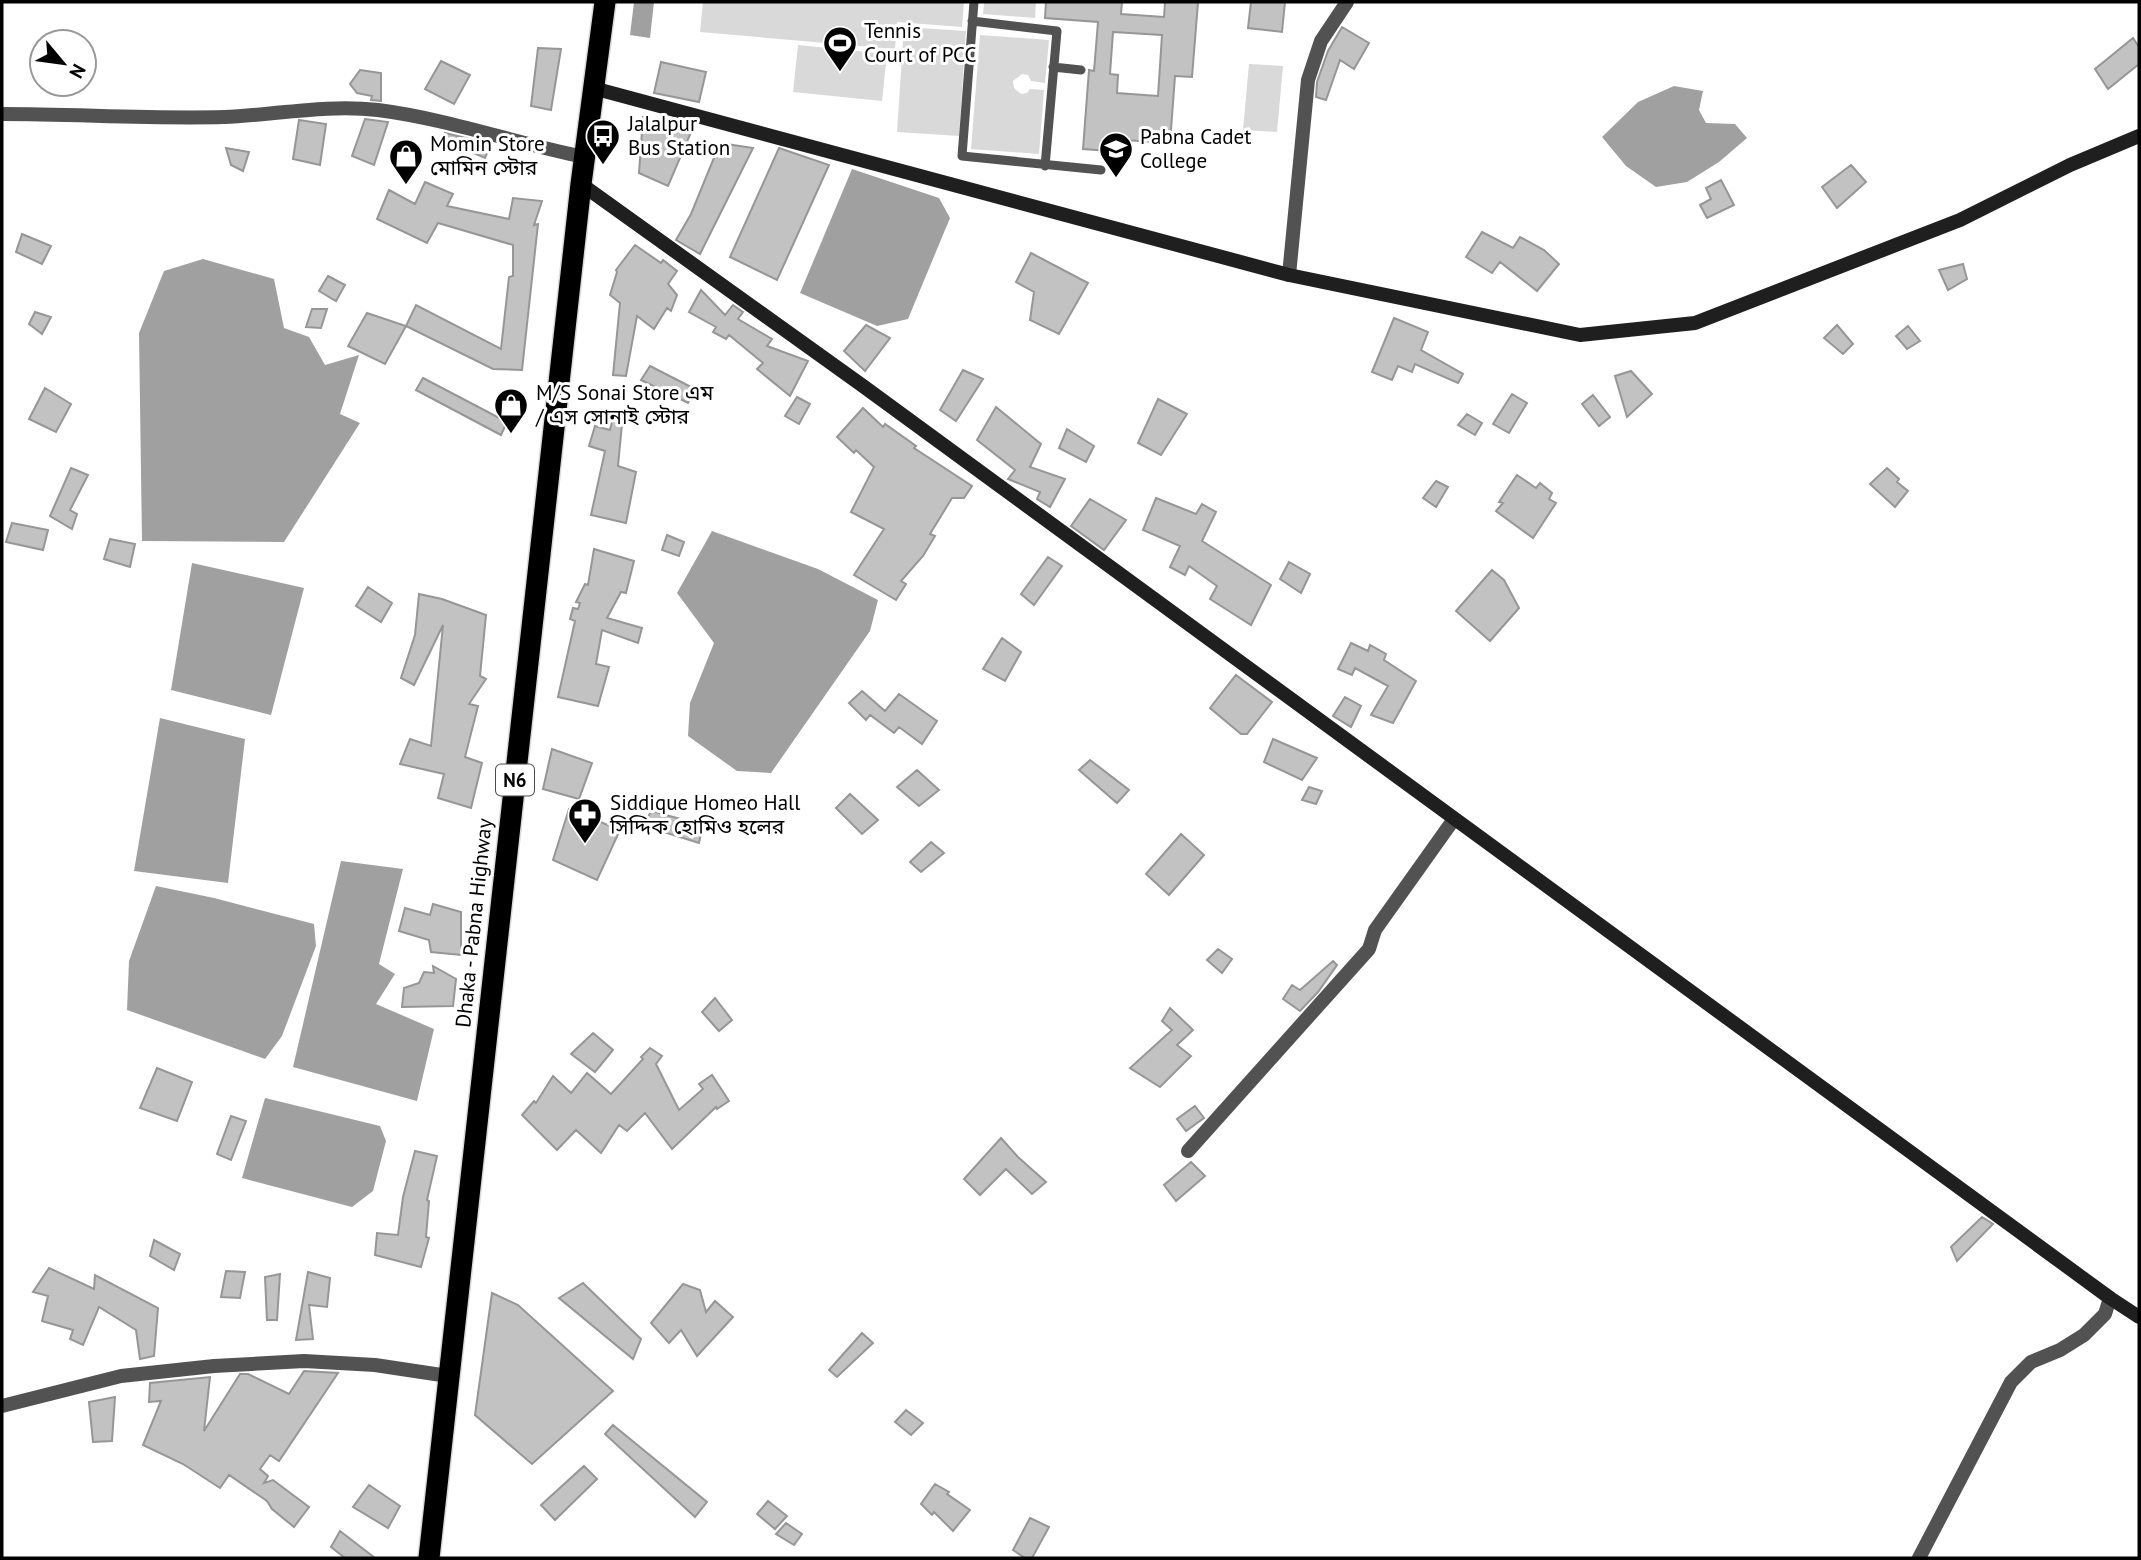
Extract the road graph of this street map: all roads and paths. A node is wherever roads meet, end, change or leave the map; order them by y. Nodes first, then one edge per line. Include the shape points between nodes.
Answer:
1 (605, 2) edge
2 (974, 2) edge
3 (1347, 2) edge
4 (972, 21) junction
5 (1053, 67) junction
6 (1081, 69) dead end
7 (593, 88) junction
8 (2, 114) edge
9 (2139, 136) edge
10 (584, 157) junction
11 (1045, 166) junction
12 (1101, 170) dead end
13 (581, 184) junction
14 (1289, 275) junction
15 (1454, 819) junction
16 (1188, 1151) dead end
17 (2110, 1298) junction
18 (2139, 1317) edge
19 (448, 1376) junction
20 (2, 1406) edge
21 (429, 1558) edge
22 (1919, 1558) edge

1 - 7 highway, Dhaka - Pabna Highway / N6
2 - 4 lane
3 - 14 street via 1321,41 1308,80
4 - 5 lane via 1057,31
4 - 11 lane via 962,156
5 - 6 lane
5 - 11 lane
7 - 10 highway, Dhaka - Pabna Highway / N6
7 - 14 street
8 - 10 street via 212,117 313,109 379,110
9 - 14 street via 1960,220 1695,323 1580,335
10 - 13 highway, Dhaka - Pabna Highway / N6
11 - 12 lane
13 - 15 street
13 - 19 highway, Dhaka - Pabna Highway / N6
15 - 16 street via 1375,930 1369,949
15 - 17 street
17 - 18 street
17 - 22 street via 2105,1314 2084,1335 2031,1362 2011,1382
19 - 20 street via 304,1361 214,1366 121,1376
19 - 21 highway, Dhaka - Pabna Highway / N6

